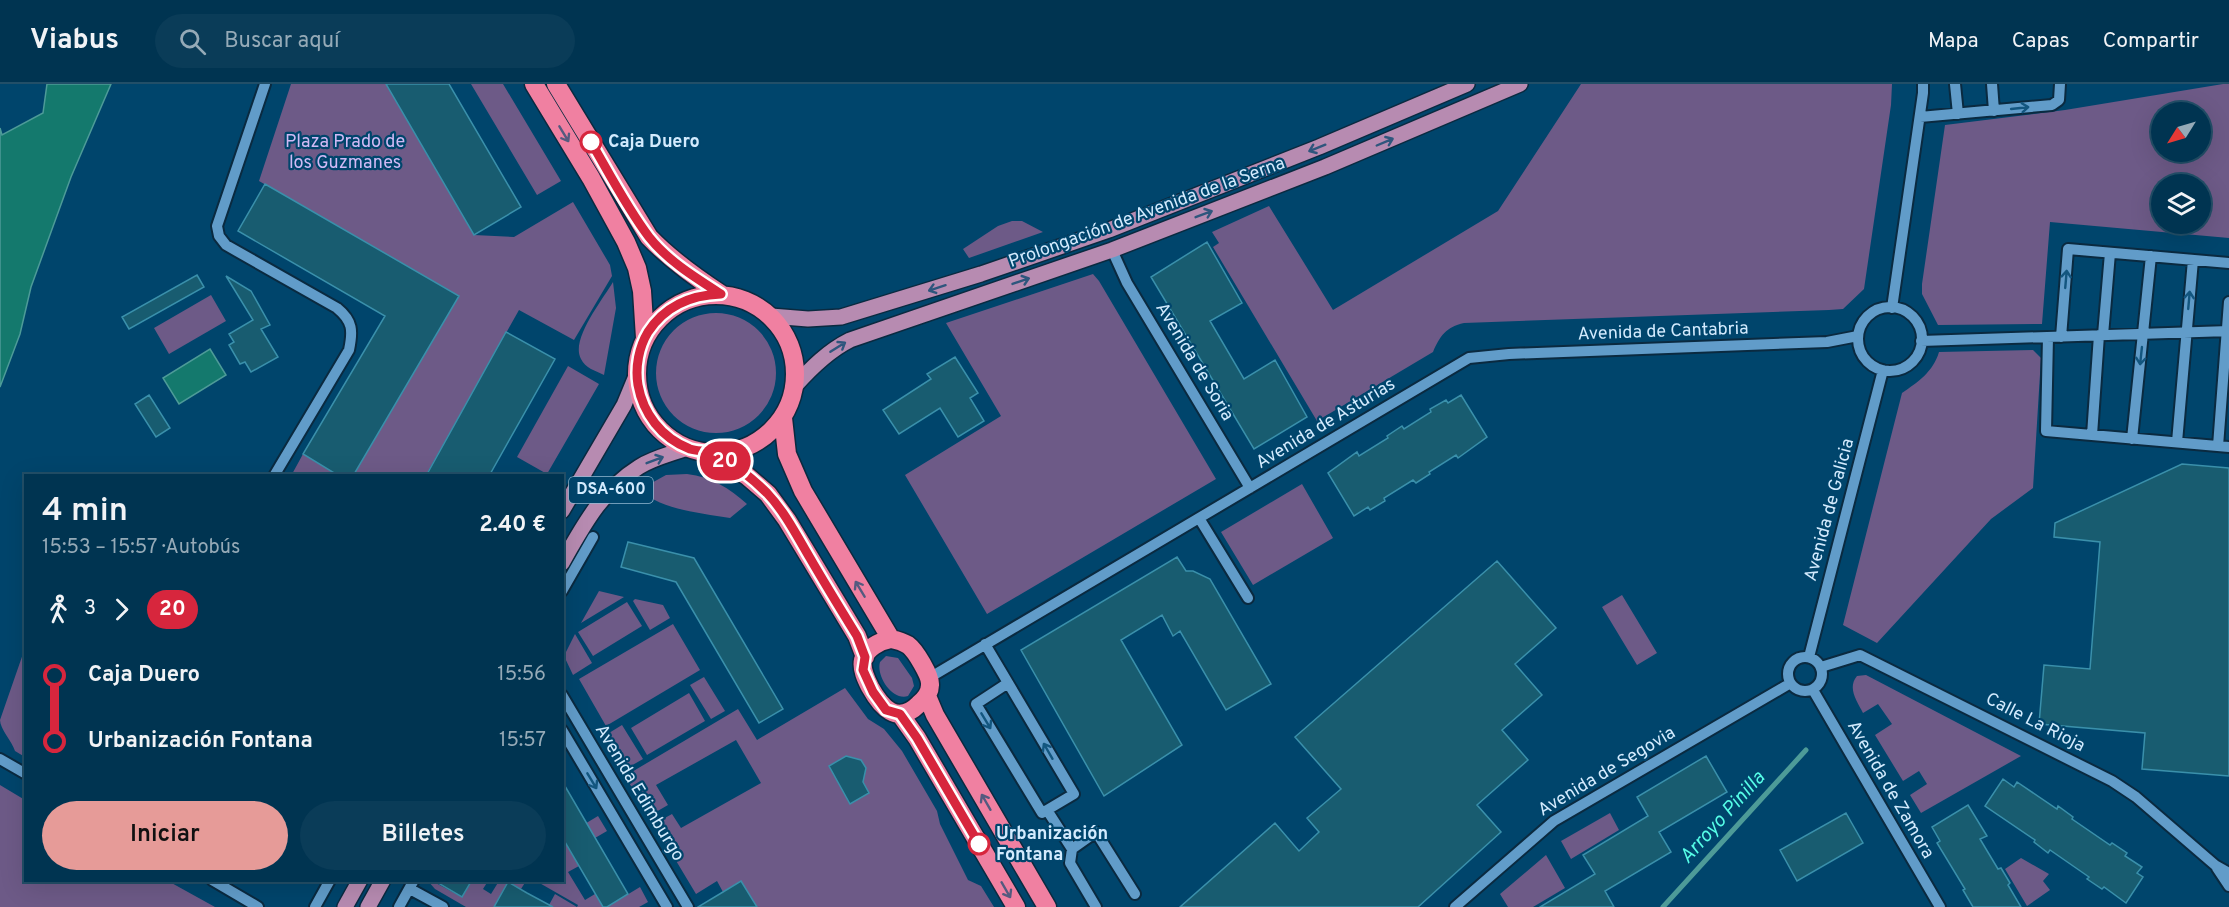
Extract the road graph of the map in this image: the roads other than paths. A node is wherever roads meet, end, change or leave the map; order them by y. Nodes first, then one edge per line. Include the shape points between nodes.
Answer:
1 (265, 84) edge
2 (534, 84) edge
3 (556, 84) edge
4 (1467, 84) edge
5 (1520, 84) edge
6 (1923, 84) edge
7 (1955, 84) edge
8 (1992, 84) edge
9 (2060, 84) edge
10 (1994, 111) junction
11 (1958, 114) junction
12 (1920, 117) junction
13 (1113, 250) junction
14 (2110, 253) junction
15 (2151, 256) junction
16 (2193, 260) junction
17 (2229, 263) edge
18 (721, 294) junction
19 (2229, 302) edge
20 (1892, 308) junction
21 (771, 316) junction
22 (2228, 331) edge
23 (2186, 333) junction
24 (2143, 334) junction
25 (2101, 335) junction
26 (1858, 336) junction
27 (2048, 337) junction
28 (2061, 337) junction
29 (645, 338) junction
30 (1921, 341) junction
31 (1469, 358) joint
32 (1883, 370) junction
33 (636, 376) junction
34 (795, 386) junction
35 (783, 418) junction
36 (2092, 435) junction
37 (2132, 439) junction
38 (2176, 442) junction
39 (2223, 447) edge
40 (687, 448) junction
41 (712, 453) junction
42 (275, 474) edge
43 (1251, 488) junction
44 (564, 508) edge
45 (1199, 518) junction
46 (593, 537) dead end
47 (564, 560) edge
48 (564, 588) edge
49 (1248, 598) dead end
50 (891, 639) junction
51 (985, 644) junction
52 (865, 657) junction
53 (1809, 657) junction
54 (1821, 667) junction
55 (929, 678) junction
56 (1008, 683) junction
57 (1790, 684) junction
58 (1813, 690) junction
59 (927, 696) junction
60 (564, 698) edge
61 (900, 714) junction
62 (564, 733) edge
63 (0, 759) edge
64 (24, 773) edge
65 (1047, 810) junction
66 (1072, 849) junction
67 (2215, 866) junction
68 (2229, 873) edge
69 (215, 882) edge
70 (329, 882) edge
71 (359, 882) edge
72 (382, 882) edge
73 (412, 884) edge
74 (2229, 886) edge
75 (1135, 894) dead end
76 (258, 907) edge
77 (315, 907) edge
78 (345, 907) edge
79 (369, 907) edge
80 (399, 907) edge
81 (443, 907) edge
82 (667, 907) edge
83 (688, 907) edge
84 (1016, 907) edge
85 (1047, 907) edge
86 (1096, 907) edge
87 (1455, 907) edge
88 (1940, 907) edge

1 - 42 street via 218,226 219,236 226,245 337,308 352,328 349,350
2 -> 29 highway via 626,242 642,291
3 - 18 highway via 649,237 668,257
4 -> 21 main road, Prolongación de Avenida de la Serna via 1109,230 981,274 841,317
13 -> 5 main road, Prolongación de Avenida de la Serna via 1325,167
6 - 12 street
7 - 11 street
8 - 10 street
10 -> 9 street via 2052,105 2059,100
10 - 11 street
11 - 12 street
12 - 20 street
34 -> 13 main road, Prolongación de Avenida de la Serna via 813,366 850,340
13 - 43 street, Avenida de Soria via 1127,283
14 - 15 street
14 - 25 street
28 -> 14 street via 2068,249
15 - 16 street
15 - 24 street
16 - 17 street
23 -> 16 street
18 - 21 highway via 748,301
18 - 29 highway via 698,296 676,304 658,319
19 - 22 street
20 - 26 street via 1873,312
20 - 30 street via 1910,315
21 - 34 highway via 786,336 795,360
22 - 23 street
22 - 39 street
23 - 24 street
23 - 38 street
24 - 25 street
24 -> 37 street
25 - 28 street
25 - 36 street
26 - 31 street, Avenida de Cantabria via 1827,342
26 - 32 street via 1862,354 1874,367
27 - 28 street
27 - 30 street
27 - 36 street via 2046,431
29 - 33 highway
30 - 32 street via 1919,352 1905,368
31 - 43 street, Avenida de Asturias
32 - 53 street, Avenida de Galicia
33 - 40 highway via 640,398 651,419 666,436
33 - 44 main road, DSA-600 via 624,405
34 - 35 highway
35 - 41 highway via 766,436 745,448
50 -> 35 highway via 803,491 787,454
36 - 37 street
37 - 38 street
38 - 39 street
40 - 41 highway
47 -> 40 main road, DSA-600 via 599,501 615,485 641,465
41 - 52 highway via 761,488 787,520 857,636
43 - 45 street, Avenida de Asturias
45 - 49 street
45 - 51 street, Avenida de Asturias
46 - 48 street
50 - 52 highway via 873,646
50 - 55 highway via 911,647
51 - 55 street, Avenida de Asturias
51 - 56 street
52 - 61 highway via 863,670 873,692 886,710
53 - 54 street
53 - 57 street via 1790,664
54 - 58 street via 1821,680
54 - 67 street, Calle La Rioja via 1860,656 2051,749 2136,797
55 - 59 highway
65 -> 56 street via 1074,794
56 -> 65 street via 976,704 1042,813
57 - 58 street via 1804,692
57 - 87 street, Avenida de Segovia via 1554,821
58 - 88 street, Avenida de Zamora
59 - 61 highway via 917,707
85 -> 59 highway
60 - 83 street, Avenida Edimburgo
61 -> 84 highway
62 -> 82 street, Avenida Edimburgo
63 - 64 street
65 - 66 street
66 - 75 street via 1096,832
66 - 86 street via 1070,863
67 - 68 street, Calle La Rioja
67 - 74 street, Calle La Rioja
69 - 76 street
70 - 77 street
71 - 78 main road
72 - 79 main road
73 - 80 street
73 - 81 street

